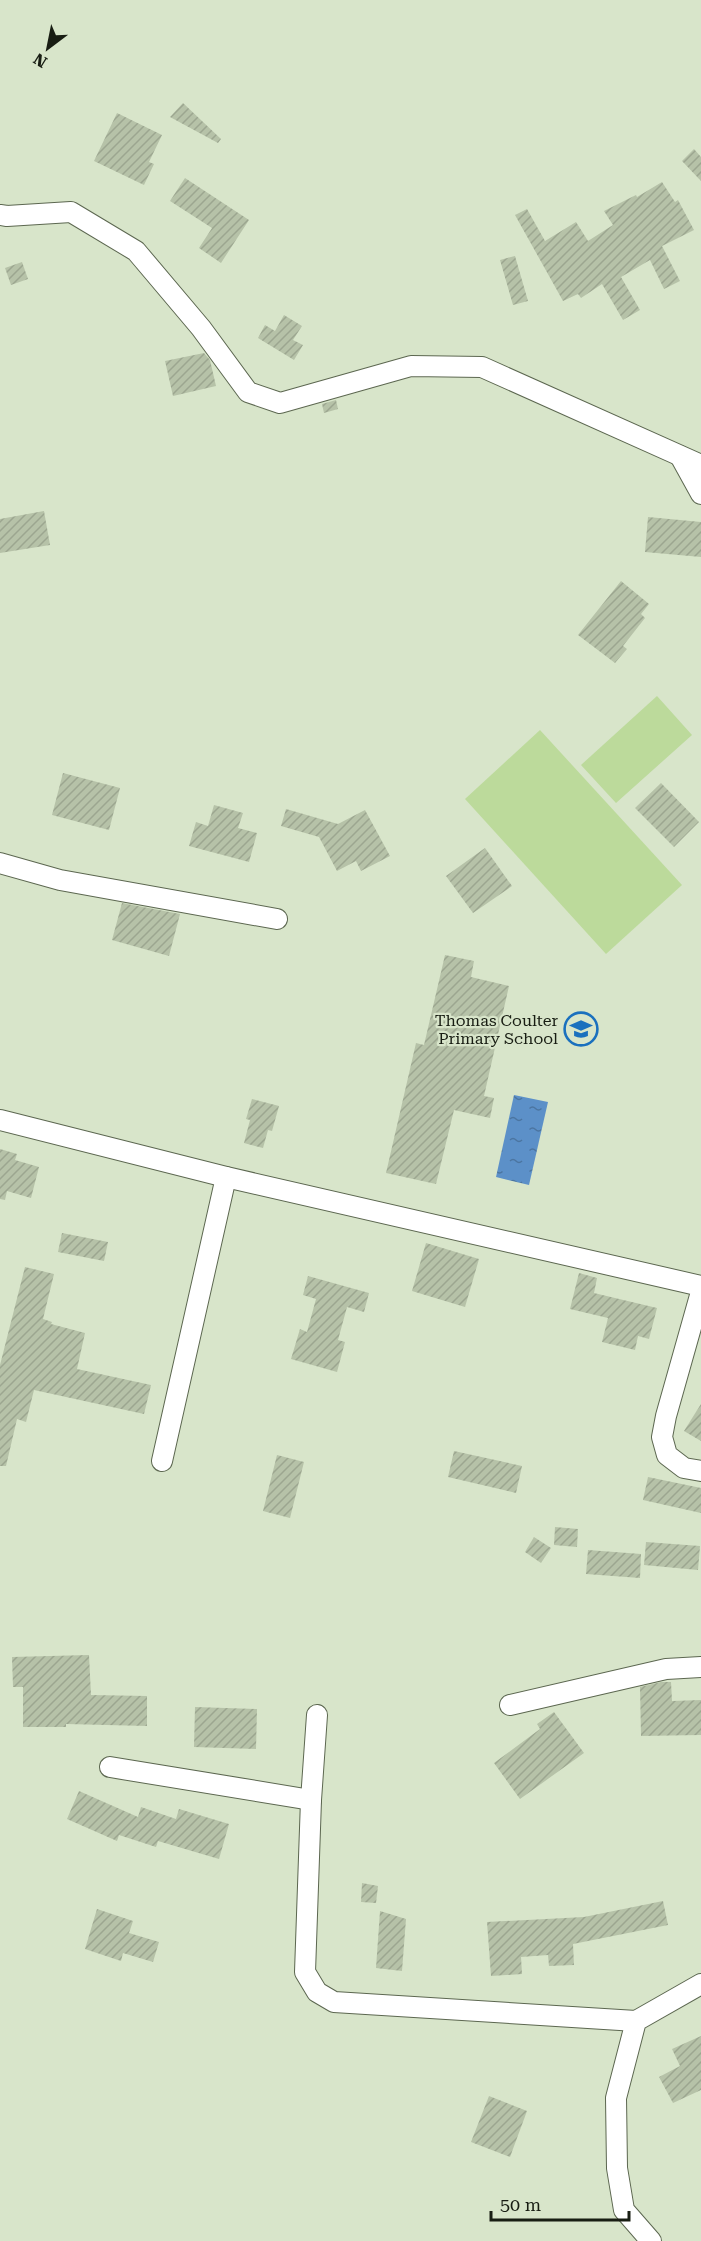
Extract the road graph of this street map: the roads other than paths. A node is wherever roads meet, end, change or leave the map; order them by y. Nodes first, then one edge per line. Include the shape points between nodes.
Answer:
1 (0, 215) edge
2 (680, 456) junction
3 (701, 465) edge
4 (701, 494) edge
5 (0, 863) edge
6 (277, 919) dead end
7 (0, 1119) edge
8 (226, 1177) junction
9 (701, 1286) edge
10 (701, 1292) edge
11 (162, 1461) dead end
12 (701, 1471) edge
13 (701, 1667) edge
14 (510, 1705) dead end
15 (317, 1715) dead end
16 (110, 1767) dead end
17 (311, 1800) junction
18 (701, 1984) edge
19 (636, 2021) junction
20 (651, 2241) edge

1 - 2 street via 71,212 136,251 201,328 248,392 280,403 411,366 482,367
2 - 3 street
2 - 4 street
5 - 6 street via 60,880
7 - 8 street
8 - 9 street
8 - 11 street
10 - 12 street via 662,1437 667,1455 684,1468
13 - 14 street via 666,1669
15 - 17 street
16 - 17 street
17 - 19 street via 305,1972 317,1992 334,2002
18 - 19 street
19 - 20 street via 616,2098 617,2168 624,2210

